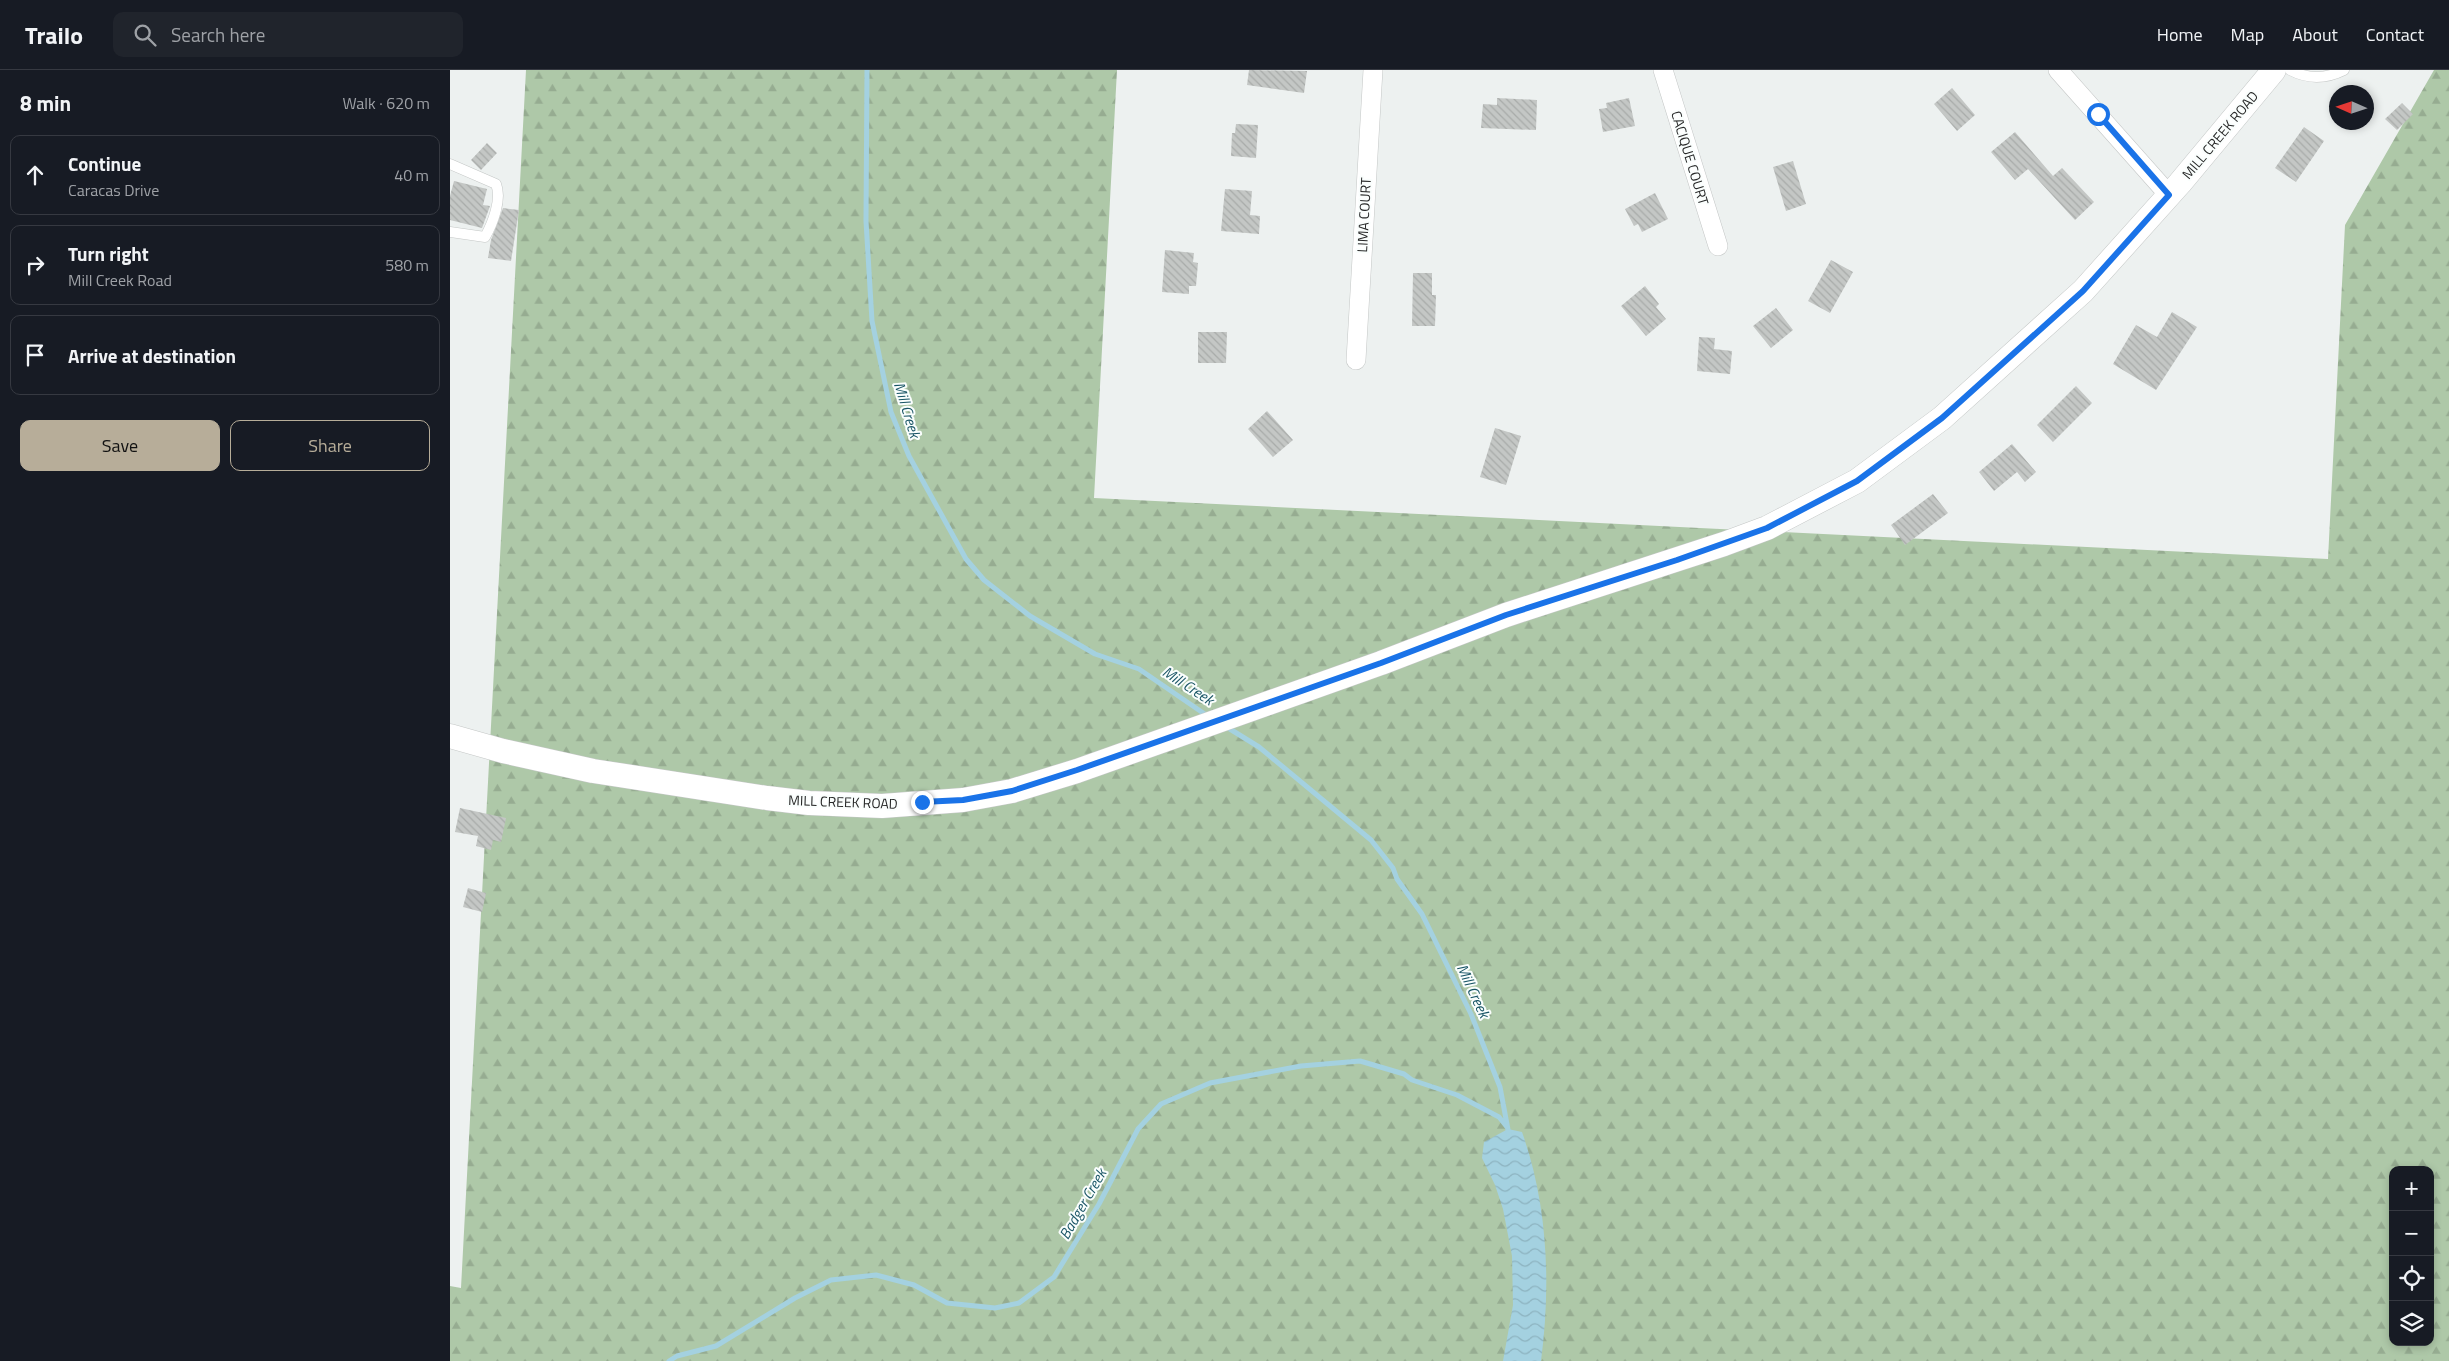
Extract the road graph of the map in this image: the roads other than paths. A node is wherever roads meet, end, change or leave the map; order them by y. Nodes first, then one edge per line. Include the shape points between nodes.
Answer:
1 (1373, 70) edge
2 (1663, 70) edge
3 (2058, 70) edge
4 (2274, 70) edge
5 (2290, 70) edge
6 (2344, 70) edge
7 (450, 164) edge
8 (2169, 195) junction
9 (450, 232) edge
10 (1718, 246) dead end
11 (1356, 360) dead end
12 (450, 736) edge

1 - 11 street, LIMA COURT
2 - 10 street, CACIQUE COURT
3 - 8 street
4 - 8 street, MILL CREEK ROAD
5 - 6 lane via 2317,78
7 - 9 lane via 496,184 498,191 485,237
8 - 12 street, MILL CREEK ROAD via 2083,291 1942,418 1857,481 1835,493 1767,528 1724,544 1506,615 1381,663 1012,791 963,800 882,806 809,803 594,770

